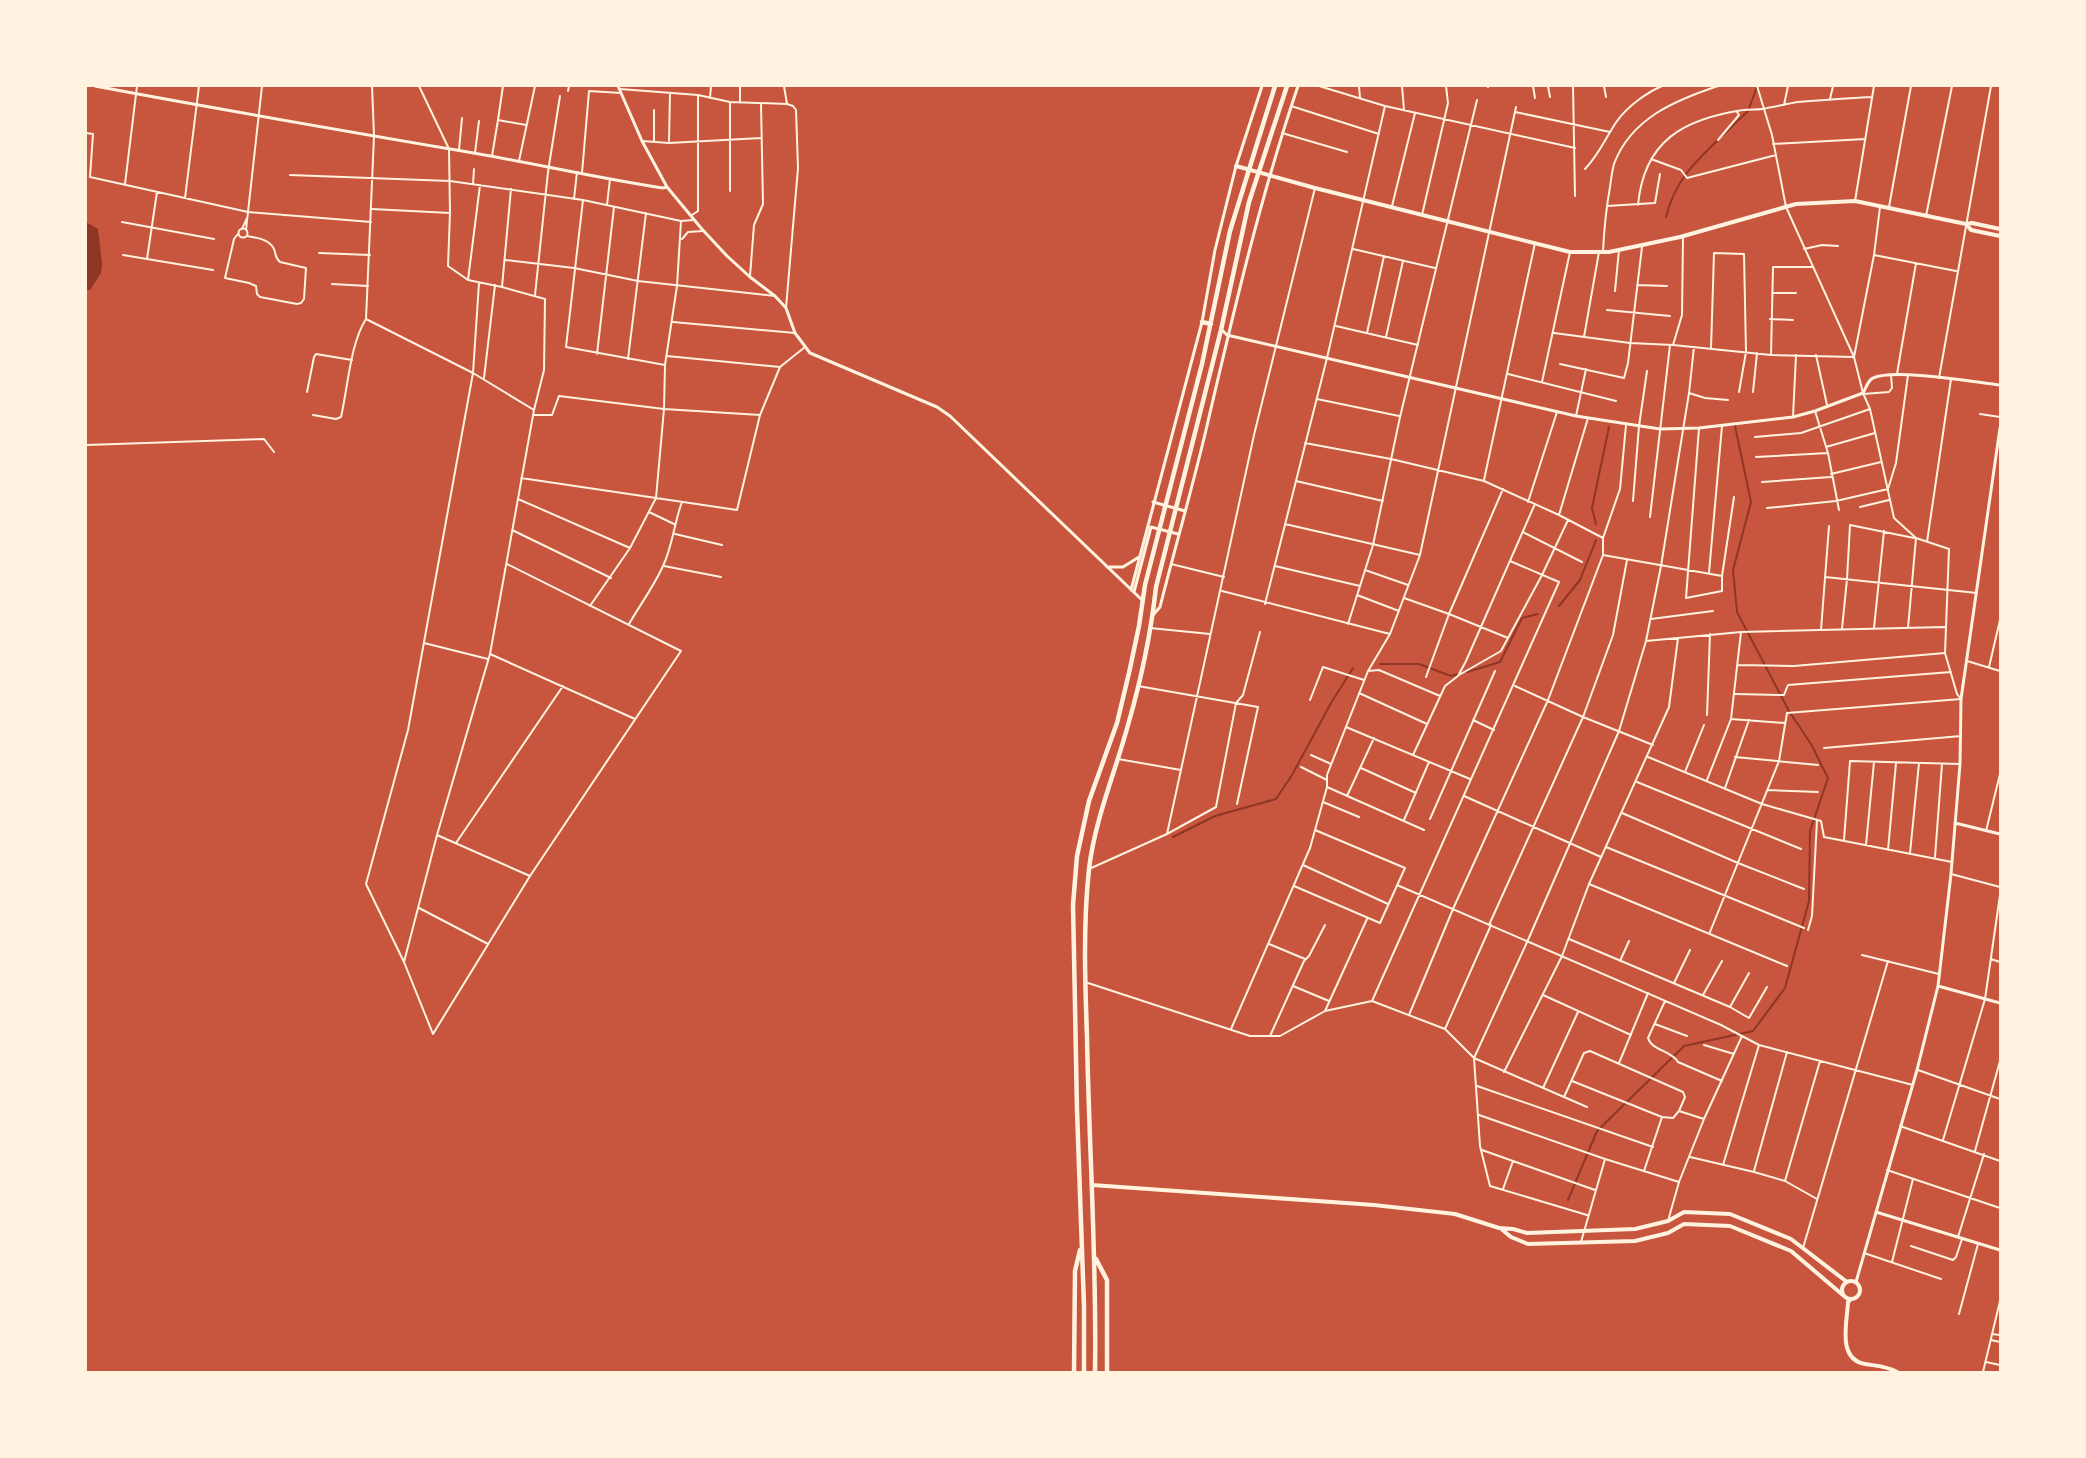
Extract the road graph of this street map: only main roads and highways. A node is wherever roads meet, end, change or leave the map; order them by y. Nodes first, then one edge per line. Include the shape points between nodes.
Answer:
1 (1275, 86) edge
2 (1287, 86) edge
3 (1236, 166) road end
4 (1966, 224) junction
5 (2001, 229) edge
6 (2001, 236) edge
7 (1202, 322) road end
8 (1211, 324) junction
9 (1091, 1185) junction
10 (1499, 1228) junction
11 (1082, 1245) junction
12 (1095, 1256) junction
13 (1847, 1281) junction
14 (1844, 1296) junction
15 (1851, 1299) junction
16 (1074, 1372) edge
17 (1084, 1372) edge
18 (1095, 1372) edge
19 (1107, 1372) edge
20 (1897, 1372) edge

1 - 8 highway via 1230,231
2 - 9 highway via 1249,202 1212,368 1156,587 1138,686 1089,869 1085,982
3 - 4 main road via 1570,252 1619,250 1796,204 1854,201
4 - 5 main road
4 - 6 main road via 1971,230
7 - 8 highway
8 - 11 highway via 1145,585 1117,723 1089,801 1077,856 1074,990
9 - 10 main road via 1420,1210 1455,1214
9 - 12 highway
10 - 13 main road via 1527,1233 1635,1229 1668,1221 1684,1212 1730,1214 1791,1239
10 - 14 main road via 1528,1244 1635,1241 1668,1233 1684,1224 1730,1226 1791,1251
11 - 16 highway via 1075,1271
11 - 17 highway
12 - 18 highway
12 - 19 highway via 1107,1280
13 - 14 main road via 1842,1287
13 - 15 main road via 1860,1286 1857,1297
14 - 15 main road
15 - 20 main road via 1846,1346 1850,1356 1858,1363

